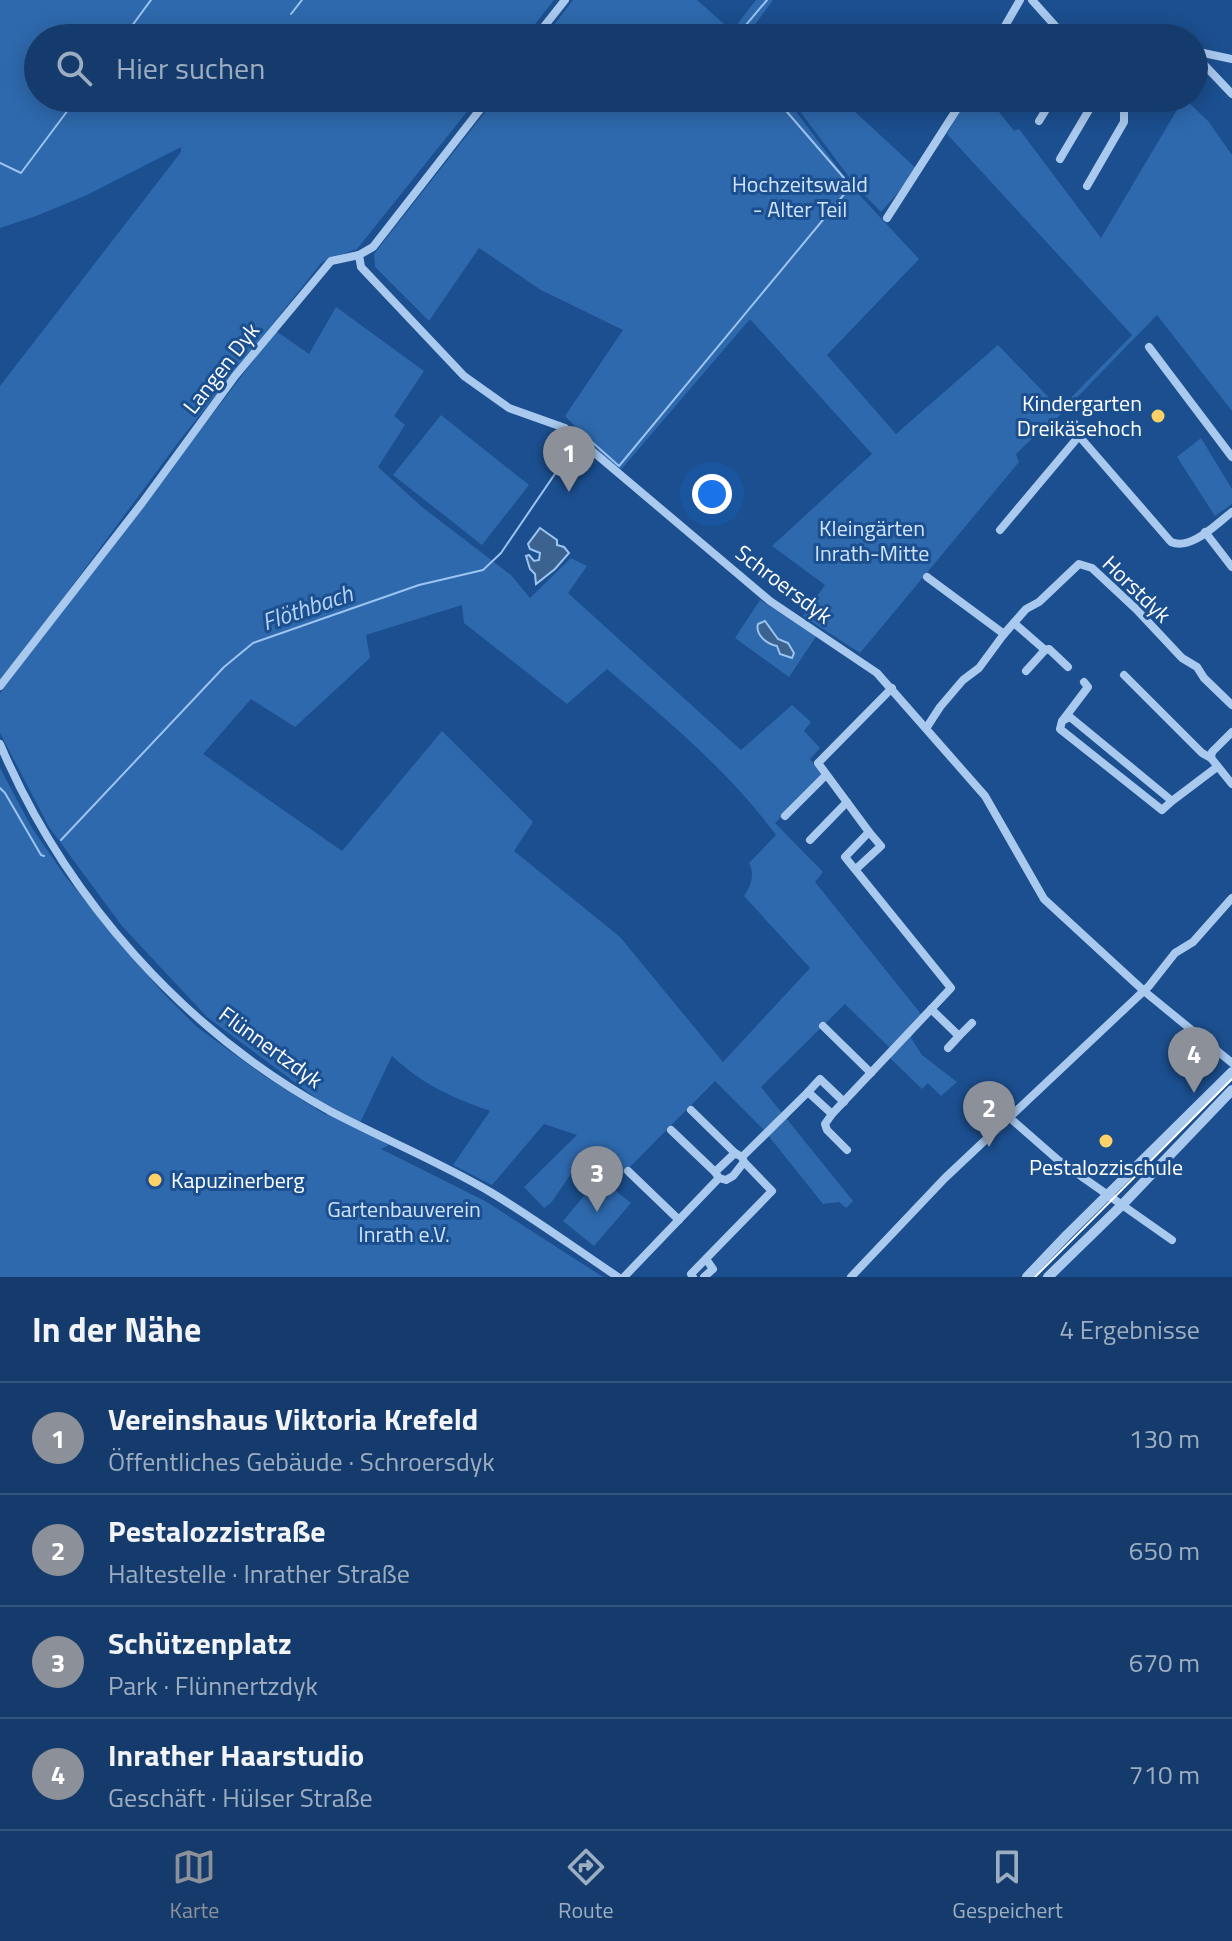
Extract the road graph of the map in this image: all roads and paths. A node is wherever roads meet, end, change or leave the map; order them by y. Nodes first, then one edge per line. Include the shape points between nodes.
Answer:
1 (565, 0) edge
2 (1020, 0) edge
3 (1032, 0) edge
4 (546, 24) edge
5 (1006, 24) edge
6 (1053, 24) edge
7 (1208, 55) edge
8 (1232, 59) edge
9 (1208, 68) edge
10 (1232, 94) edge
11 (478, 112) edge
12 (955, 112) edge
13 (1044, 112) edge
14 (1088, 112) edge
15 (1124, 112) edge
16 (1039, 121) dead end
17 (1060, 159) dead end
18 (1087, 186) dead end
19 (887, 218) dead end
20 (359, 255) junction
21 (1149, 347) dead end
22 (1075, 424) dead end
23 (1079, 436) junction
24 (1232, 457) edge
25 (1232, 512) edge
26 (1000, 530) dead end
27 (1205, 532) junction
28 (1232, 567) edge
29 (927, 577) dead end
30 (1014, 623) junction
31 (1004, 634) junction
32 (1045, 650) junction
33 (1068, 667) dead end
34 (1026, 671) dead end
35 (1124, 675) dead end
36 (1084, 682) dead end
37 (0, 686) edge
38 (892, 688) junction
39 (1232, 705) edge
40 (1062, 721) junction
41 (927, 727) junction
42 (1232, 732) edge
43 (0, 744) edge
44 (1121, 759) junction
45 (1214, 762) junction
46 (1111, 771) junction
47 (825, 776) junction
48 (1232, 784) edge
49 (1172, 801) junction
50 (847, 802) junction
51 (785, 816) dead end
52 (869, 832) junction
53 (810, 840) dead end
54 (856, 869) junction
55 (1232, 898) edge
56 (1144, 991) junction
57 (931, 1009) junction
58 (972, 1023) dead end
59 (823, 1026) dead end
60 (959, 1036) junction
61 (948, 1048) dead end
62 (1232, 1063) edge
63 (1232, 1072) edge
64 (871, 1073) junction
65 (1232, 1090) edge
66 (808, 1092) junction
67 (844, 1102) junction
68 (691, 1110) dead end
69 (832, 1114) junction
70 (1010, 1118) junction
71 (671, 1130) dead end
72 (847, 1150) dead end
73 (740, 1157) junction
74 (628, 1171) dead end
75 (717, 1175) junction
76 (1107, 1195) junction
77 (1122, 1205) junction
78 (679, 1220) junction
79 (1172, 1240) dead end
80 (706, 1259) junction
81 (618, 1277) edge
82 (624, 1277) edge
83 (693, 1277) edge
84 (704, 1277) edge
85 (851, 1277) edge
86 (1027, 1277) edge
87 (1048, 1277) edge

1 - 4 street
2 - 5 street
3 - 6 street
7 - 8 street
9 - 10 street
11 - 20 street, Langen Dyk via 373,247
12 - 19 street
13 - 16 street
14 - 17 street
15 - 18 street via 1124,122
20 - 37 street, Langen Dyk via 331,261 235,376
20 - 38 street, Schroersdyk via 361,267 464,376 509,408 565,428 770,601
21 - 24 street
22 - 23 street
23 - 26 street
23 - 27 street via 1171,542 1190,543
25 - 27 street
27 - 28 street
29 - 31 street
30 - 31 street, Horstdyk
30 - 32 street
30 - 39 street, Horstdyk via 1075,566 1086,565
31 - 41 street, Horstdyk
32 - 33 street
32 - 34 street
35 - 45 street
36 - 40 street via 1088,687
38 - 41 street, Schroersdyk
38 - 47 street via 818,763
40 - 44 street via 1070,717
40 - 46 street via 1060,729
41 - 56 street, Schroersdyk via 985,796 1044,899
42 - 45 street via 1212,752
43 - 81 street, Flünnertzdyk via 26,800 77,882 140,960 204,1021 330,1111 491,1192
44 - 46 street
44 - 49 street
45 - 48 street
45 - 49 street
46 - 49 street via 1162,810
47 - 50 street
47 - 51 street
50 - 52 street
50 - 53 street
52 - 54 street via 845,857
52 - 54 street via 881,846
54 - 57 street via 951,988
55 - 56 street
56 - 62 street, Schroersdyk
56 - 70 street
57 - 60 street
57 - 64 street
58 - 60 street
59 - 64 street
60 - 61 street
63 - 76 street
64 - 67 street
65 - 77 street
66 - 67 street via 820,1079
66 - 69 street
66 - 73 street
67 - 69 street
68 - 73 street
69 - 72 street via 827,1130
70 - 76 street
70 - 85 street
71 - 75 street
73 - 75 street
73 - 75 street via 733,1176 726,1180
73 - 80 street via 772,1191
74 - 78 street
75 - 78 street
76 - 77 street
76 - 86 street
77 - 79 street
77 - 87 street
78 - 82 street
80 - 83 street
80 - 84 street via 713,1269

